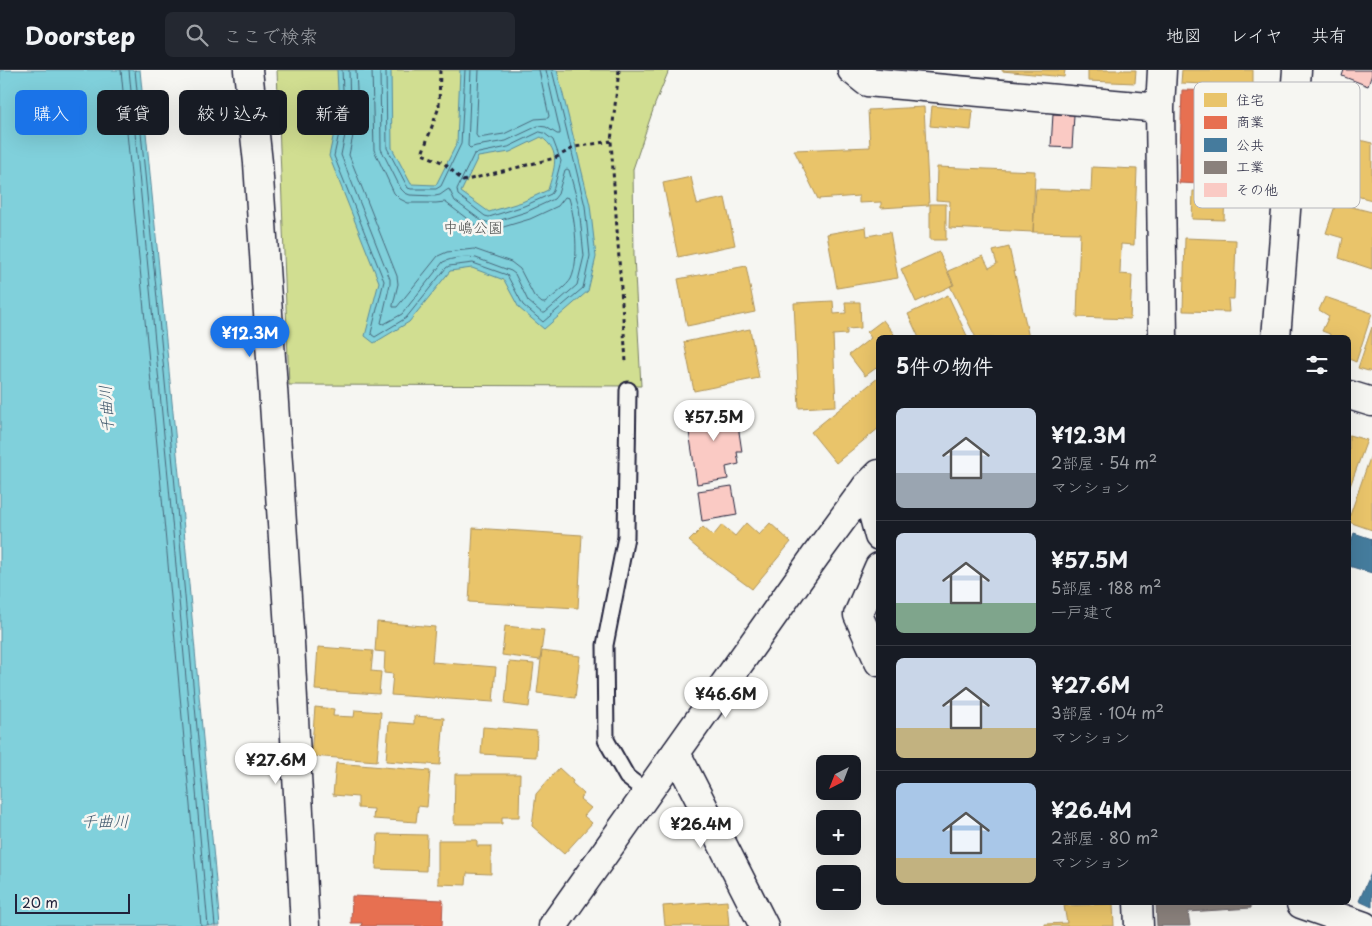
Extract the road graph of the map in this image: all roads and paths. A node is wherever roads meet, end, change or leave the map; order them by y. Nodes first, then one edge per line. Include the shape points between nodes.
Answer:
1 (248, 70) edge
2 (440, 70) edge
3 (619, 70) edge
4 (852, 70) edge
5 (1162, 70) edge
6 (1160, 108) junction
7 (611, 141) junction
8 (1286, 208) edge
9 (1163, 335) edge
10 (1276, 335) edge
11 (628, 390) joint
12 (1351, 396) edge
13 (1372, 402) edge
14 (872, 481) edge
15 (876, 512) edge
16 (876, 573) edge
17 (876, 655) edge
18 (676, 753) junction
19 (648, 793) junction
20 (1138, 905) edge
21 (1302, 911) edge
22 (305, 926) edge
23 (553, 926) edge
24 (764, 926) edge
25 (1140, 926) edge
26 (1364, 926) edge

1 - 22 street via 258,163 290,643
2 - 7 path via 439,107 422,154 444,163 464,181 555,158 576,147
3 - 7 path
4 - 6 street via 867,82
5 - 6 street
6 - 9 street
7 - 11 path
8 - 10 street
11 - 19 lane via 626,537 605,645 606,740 627,776
12 - 13 street
14 - 15 street
14 - 18 street
16 - 17 street via 858,615
18 - 19 street
18 - 24 street
19 - 23 street
20 - 25 street
21 - 26 street

